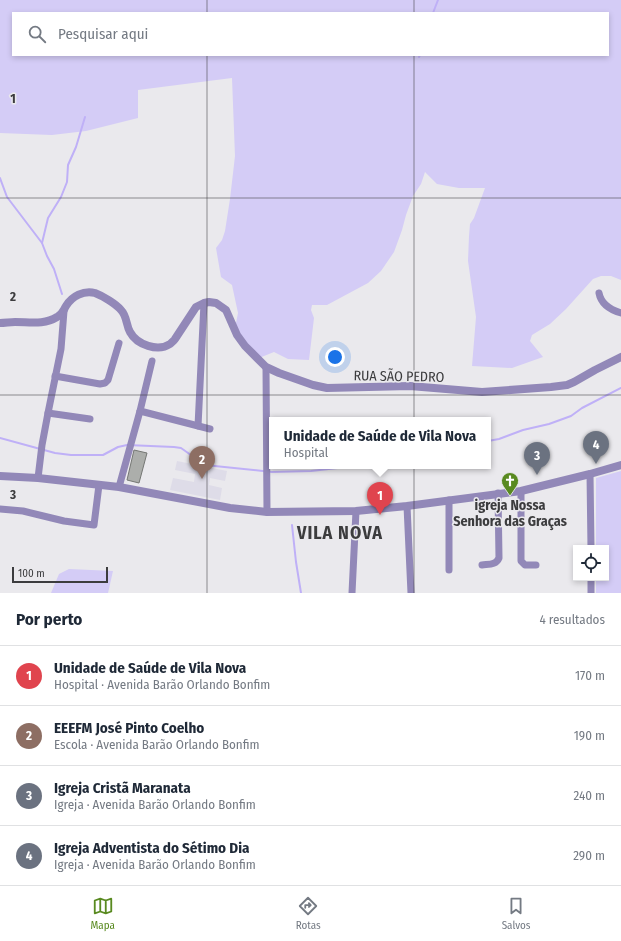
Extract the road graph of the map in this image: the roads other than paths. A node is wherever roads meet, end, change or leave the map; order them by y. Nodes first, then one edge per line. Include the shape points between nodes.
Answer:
1 (599, 293) dead end
2 (204, 303) junction
3 (64, 311) junction
4 (621, 313) edge
5 (0, 323) edge
6 (120, 343) dead end
7 (621, 357) edge
8 (152, 361) dead end
9 (266, 367) junction
10 (55, 376) junction
11 (140, 411) junction
12 (48, 413) junction
13 (90, 420) dead end
14 (198, 426) junction
15 (210, 429) dead end
16 (621, 465) edge
17 (590, 474) junction
18 (0, 476) edge
19 (38, 478) junction
20 (99, 484) junction
21 (119, 487) junction
22 (521, 491) junction
23 (498, 493) junction
24 (449, 500) junction
25 (407, 506) junction
26 (0, 509) edge
27 (266, 512) junction
28 (356, 512) junction
29 (591, 545) edge
30 (482, 564) dead end
31 (536, 565) dead end
32 (449, 570) dead end
33 (591, 581) edge
34 (352, 593) edge
35 (410, 593) edge
36 (591, 593) edge

1 - 4 street via 609,308
2 - 3 street via 196,308 170,344 160,347 146,345 135,339 129,331 123,311 96,294 85,293 76,296
2 - 9 street, RUA SÃO PEDRO via 216,303 226,310 237,335
2 - 14 street
3 - 5 street via 54,319 41,322
3 - 10 street
6 - 10 street via 105,383
7 - 9 street, RUA SÃO PEDRO via 567,385 482,392 410,386 327,388
8 - 11 street
9 - 27 street
10 - 12 street
11 - 14 street
11 - 21 street
12 - 13 street
12 - 19 street
14 - 15 street
16 - 17 street
17 - 22 street
17 - 29 street
18 - 19 street
19 - 20 street
20 - 21 street
20 - 26 street via 94,525
21 - 27 street via 230,508
22 - 23 street
22 - 31 street via 521,561 525,565
23 - 24 street
23 - 30 street via 499,558 495,563
24 - 25 street
24 - 32 street
25 - 28 street
25 - 35 street
27 - 28 street
28 - 34 street
33 - 36 street

